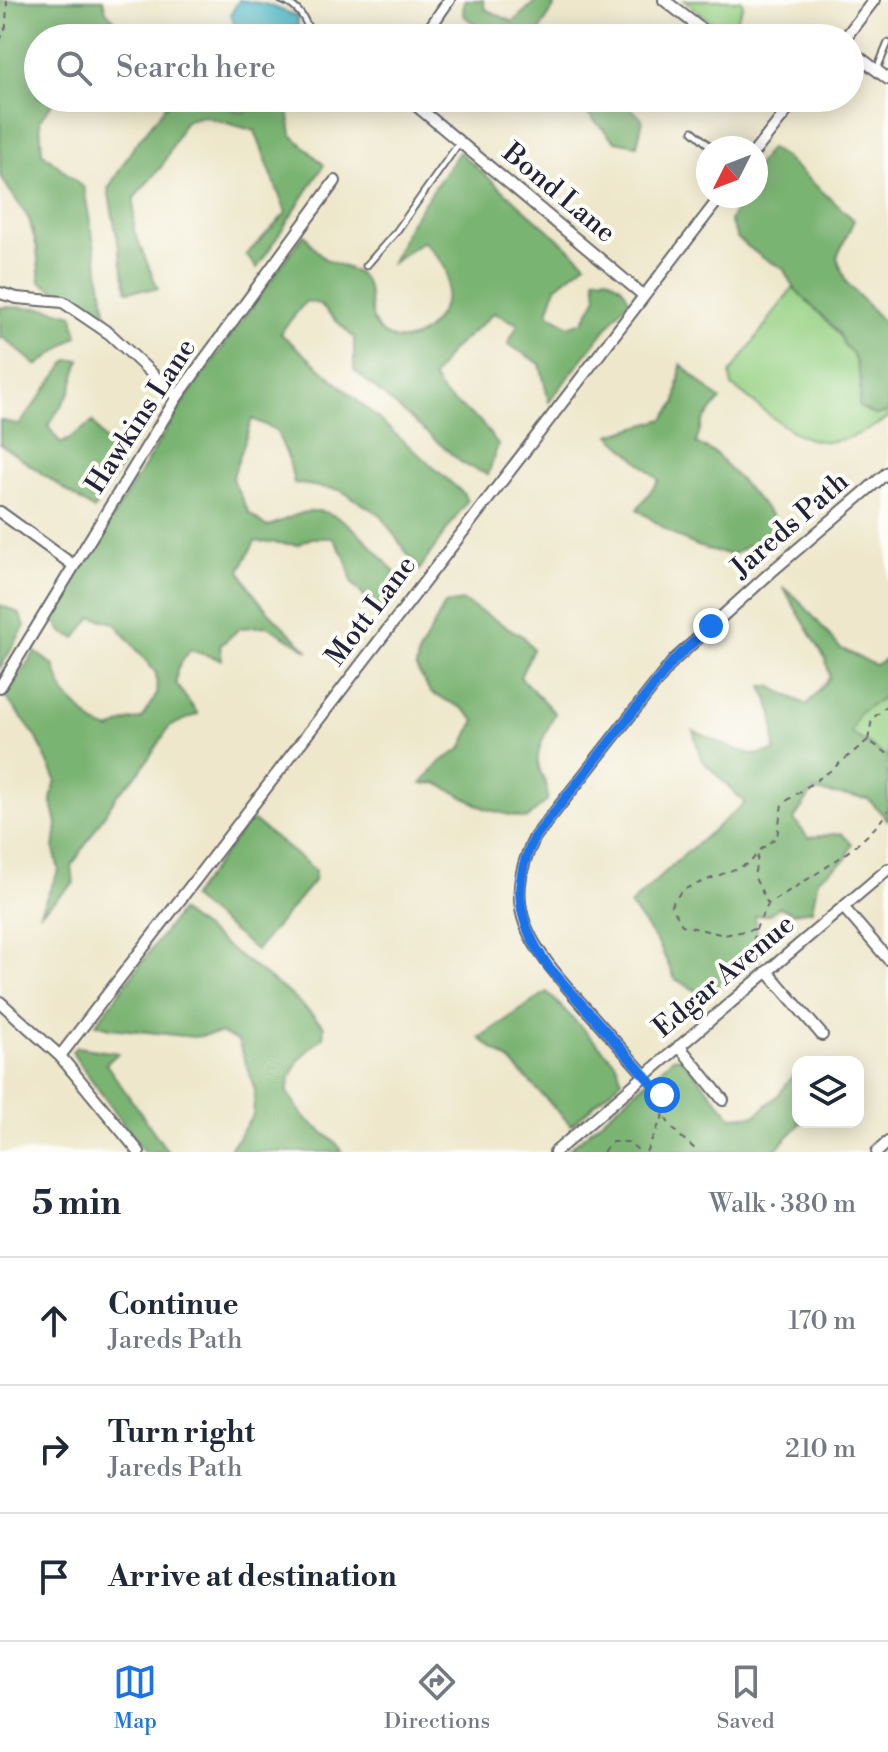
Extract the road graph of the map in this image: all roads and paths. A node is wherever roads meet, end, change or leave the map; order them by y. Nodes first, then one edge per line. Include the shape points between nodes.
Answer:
1 (7, 0) edge
2 (281, 0) edge
3 (449, 0) edge
4 (664, 0) edge
5 (874, 0) edge
6 (308, 24) edge
7 (433, 24) edge
8 (695, 24) edge
9 (856, 24) edge
10 (0, 41) edge
11 (888, 43) edge
12 (886, 52) edge
13 (864, 60) edge
14 (877, 70) junction
15 (888, 79) edge
16 (424, 112) edge
17 (784, 112) edge
18 (693, 131) dead end
19 (699, 136) edge
20 (766, 136) edge
21 (460, 142) junction
22 (335, 181) dead end
23 (712, 208) edge
24 (366, 266) dead end
25 (0, 293) edge
26 (643, 295) junction
27 (177, 397) junction
28 (888, 472) edge
29 (0, 512) edge
30 (73, 565) junction
31 (0, 687) edge
32 (888, 705) edge
33 (868, 740) junction
34 (888, 754) edge
35 (888, 810) edge
36 (759, 851) junction
37 (888, 869) edge
38 (768, 904) junction
39 (844, 908) junction
40 (755, 929) junction
41 (888, 959) edge
42 (767, 971) junction
43 (0, 1002) edge
44 (822, 1035) dead end
45 (679, 1046) junction
46 (60, 1056) junction
47 (644, 1074) junction
48 (723, 1100) dead end
49 (664, 1114) junction
50 (888, 1142) edge
51 (139, 1152) edge
52 (555, 1152) edge
53 (603, 1152) edge
54 (640, 1152) edge
55 (646, 1152) edge
56 (698, 1152) edge
57 (877, 1152) edge

1 - 10 path
2 - 6 lane via 293,4
3 - 7 street
4 - 8 street
5 - 9 street
11 - 12 lane
12 - 14 lane
13 - 14 street
14 - 15 street
16 - 21 street, Bond Lane
17 - 20 street
18 - 19 lane
21 - 24 lane
21 - 26 street, Bond Lane
22 - 27 street, Hawkins Lane
23 - 26 street, Mott Lane
25 - 27 street via 63,302 110,334
26 - 46 street, Mott Lane
27 - 30 street, Hawkins Lane
28 - 47 street, Jareds Path via 674,660 528,849 520,898 532,943
29 - 30 street
30 - 31 street, Hawkins Lane
32 - 33 path via 872,719
33 - 34 path
33 - 36 path via 782,804 777,837
35 - 38 path via 842,856
36 - 38 path via 754,876
36 - 40 path via 750,863 682,890 671,905 682,925 724,935
37 - 39 street, Edgar Avenue
38 - 40 path
39 - 41 street
39 - 42 street, Edgar Avenue
40 - 42 path via 754,955
42 - 44 street
42 - 45 street, Edgar Avenue
43 - 46 street
45 - 47 street, Edgar Avenue
45 - 48 street
46 - 51 street
47 - 49 path via 662,1095
47 - 52 street, Edgar Avenue
49 - 55 path
49 - 56 path
50 - 57 street
53 - 54 path via 612,1142 629,1142

